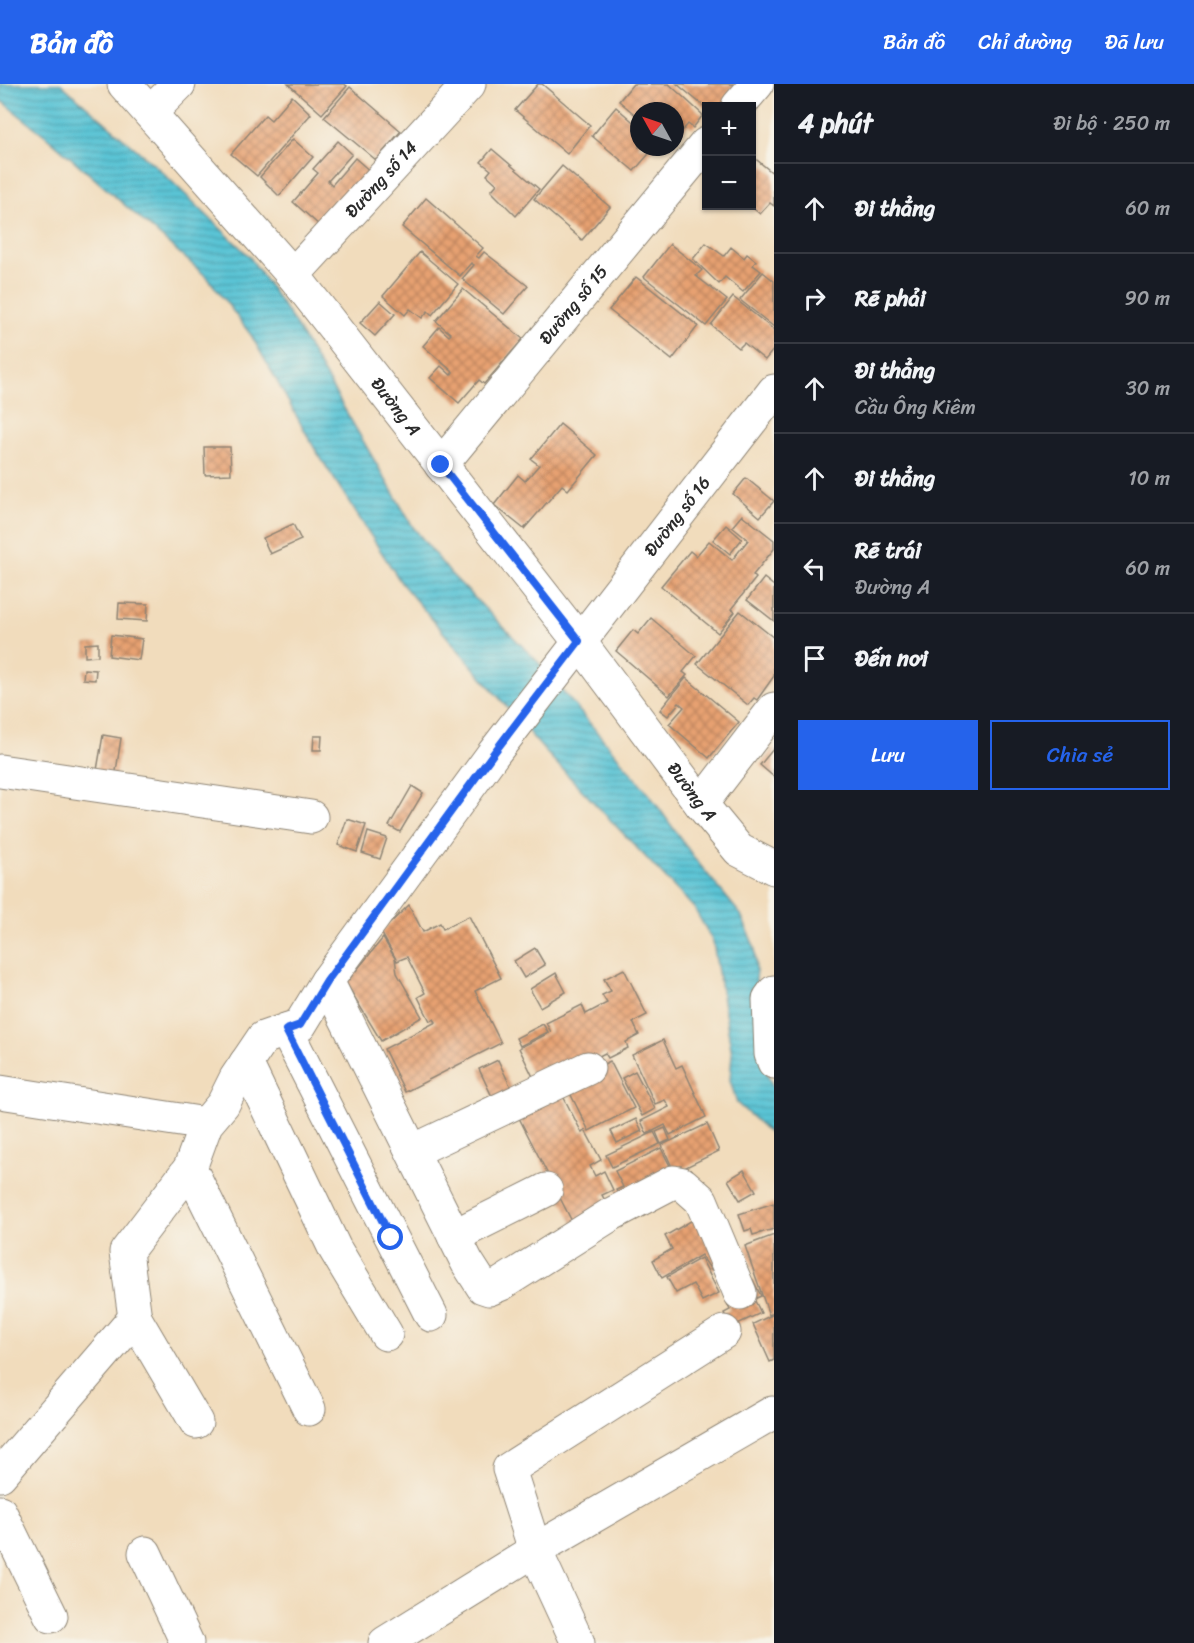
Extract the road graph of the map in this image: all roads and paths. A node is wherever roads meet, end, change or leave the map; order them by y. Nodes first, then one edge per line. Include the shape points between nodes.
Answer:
1 (124, 84) edge
2 (179, 84) edge
3 (469, 84) edge
4 (756, 84) edge
5 (741, 102) edge
6 (150, 113) junction
7 (702, 149) edge
8 (293, 275) junction
9 (774, 391) edge
10 (441, 465) junction
11 (579, 641) junction
12 (774, 709) edge
13 (0, 771) edge
14 (701, 804) junction
15 (312, 818) dead end
16 (774, 868) edge
17 (327, 981) junction
18 (774, 992) edge
19 (286, 1030) junction
20 (774, 1062) edge
21 (246, 1064) junction
22 (588, 1068) dead end
23 (0, 1092) edge
24 (206, 1124) junction
25 (413, 1151) junction
26 (190, 1168) junction
27 (546, 1190) dead end
28 (454, 1236) junction
29 (740, 1293) dead end
30 (431, 1315) dead end
31 (135, 1318) junction
32 (724, 1332) dead end
33 (386, 1334) dead end
34 (309, 1409) dead end
35 (772, 1413) dead end
36 (196, 1422) dead end
37 (0, 1475) edge
38 (0, 1512) edge
39 (536, 1550) junction
40 (145, 1553) dead end
41 (51, 1616) dead end
42 (187, 1643) edge
43 (385, 1643) edge
44 (578, 1643) edge

1 - 6 street, Đường A
2 - 6 street
3 - 8 street, Đường số 14
4 - 5 street
6 - 8 street, Đường A
7 - 10 street, Đường số 15
8 - 10 street, Đường A
9 - 11 street, Đường số 16
10 - 11 street, Đường A
11 - 14 street, Đường A
11 - 17 street, Đường số 16
12 - 14 street
13 - 15 street
14 - 16 street, Đường A via 739,850
17 - 19 street, Đường số 16 via 300,1025
17 - 25 street
18 - 20 street via 770,999
19 - 21 street, Đường số 16 via 263,1038
19 - 30 street
21 - 24 street, Đường số 16 via 223,1104
21 - 33 street via 335,1249
22 - 25 street
23 - 24 street
24 - 26 street, Đường số 16
25 - 28 street
26 - 31 street, Đường số 16 via 126,1252
26 - 34 street
27 - 28 street
28 - 29 street via 483,1287 489,1289 610,1215 673,1182 683,1184 701,1200
31 - 36 street
31 - 37 street
32 - 39 street via 509,1469
35 - 39 street
38 - 41 street
39 - 43 street
39 - 44 street
40 - 42 street

